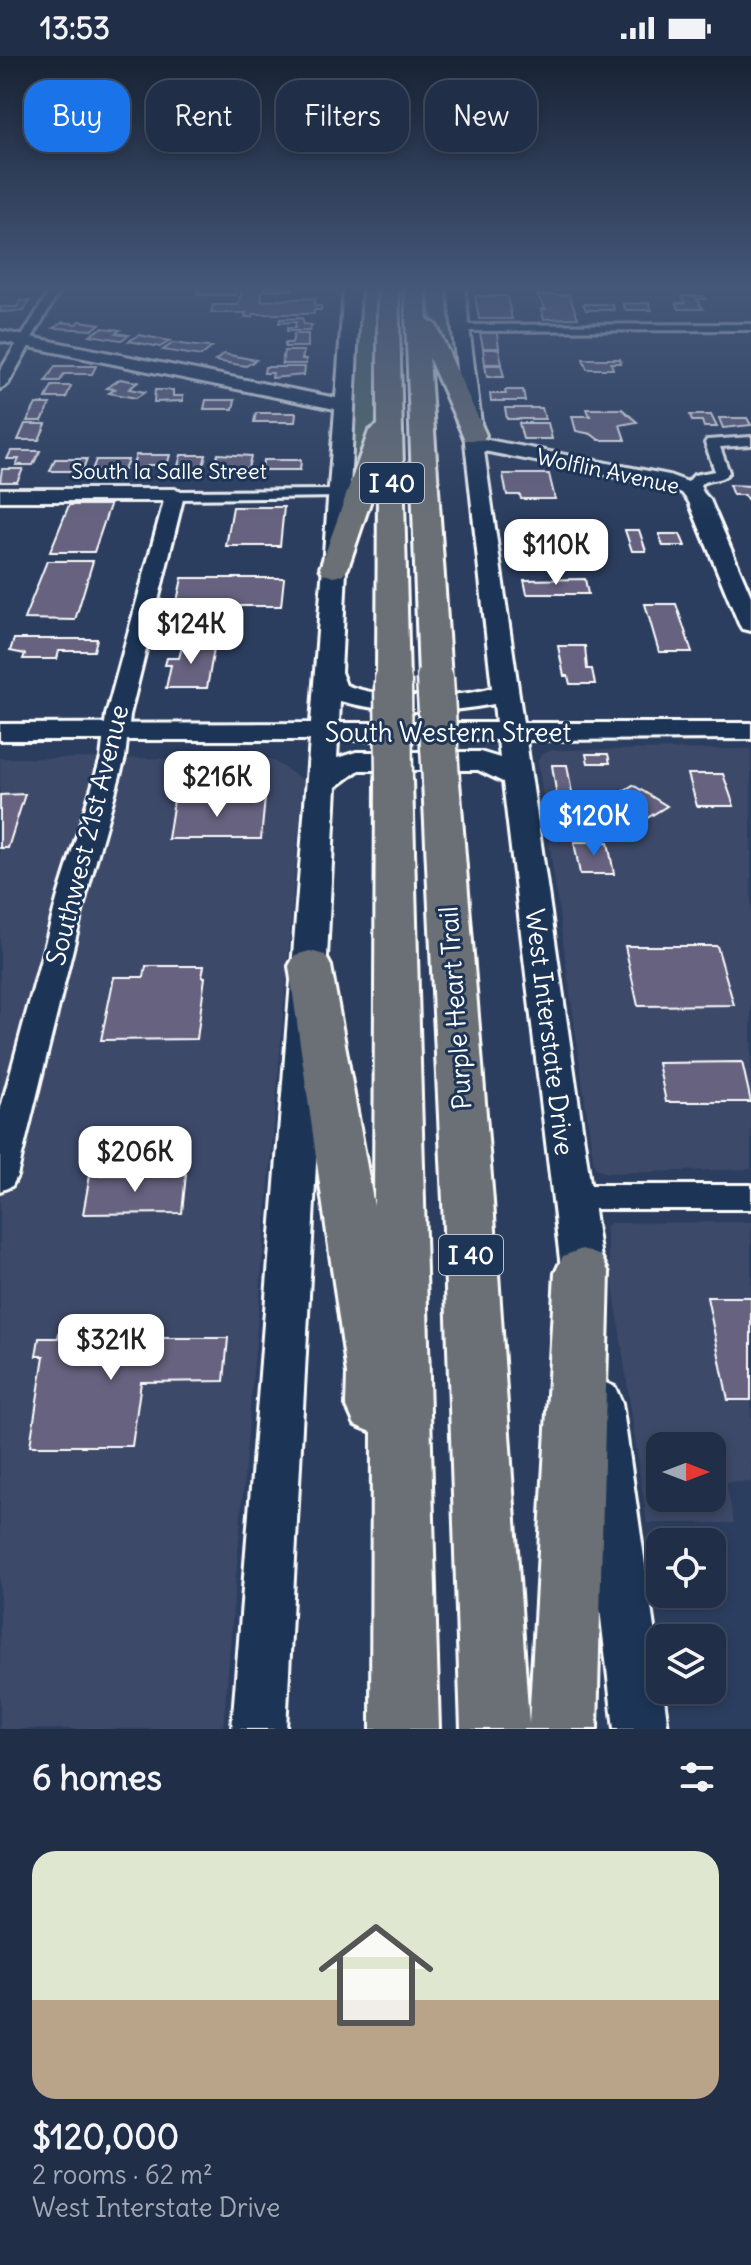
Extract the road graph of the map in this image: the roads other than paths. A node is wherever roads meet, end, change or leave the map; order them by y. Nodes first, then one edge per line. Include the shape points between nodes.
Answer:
1 (11, 365) edge
2 (145, 365) edge
3 (347, 365) edge
4 (391, 365) edge
5 (419, 365) edge
6 (444, 365) edge
7 (465, 365) edge
8 (0, 384) edge
9 (392, 388) junction
10 (345, 405) junction
11 (474, 439) junction
12 (751, 441) edge
13 (699, 489) junction
14 (339, 494) junction
15 (0, 495) edge
16 (175, 495) junction
17 (334, 568) junction
18 (751, 624) edge
19 (328, 672) junction
20 (505, 692) junction
21 (324, 731) junction
22 (751, 731) edge
23 (0, 732) edge
24 (116, 732) junction
25 (511, 732) junction
26 (517, 778) junction
27 (417, 781) junction
28 (321, 784) junction
29 (310, 966) junction
30 (0, 1176) edge
31 (572, 1197) junction
32 (751, 1197) edge
33 (582, 1273) junction
34 (259, 1729) edge
35 (396, 1729) edge
36 (405, 1729) edge
37 (495, 1729) edge
38 (563, 1729) edge
39 (641, 1729) edge

1 - 8 street
2 - 10 main road
3 - 10 main road
4 - 9 highway, Purple Heart Trail / I 40
5 - 27 highway, Purple Heart Trail / I 40, bridge via 435,678
6 - 11 highway
7 - 11 main road, West Interstate Drive
9 - 17 highway
9 - 27 highway, Purple Heart Trail / I 40, bridge via 393,680
10 - 14 main road
11 - 13 main road, Wolflin Avenue
11 - 20 main road, West Interstate Drive
12 - 13 street via 712,443 722,472
13 - 18 main road, Wolflin Avenue
14 - 16 street, South la Salle Street
14 - 17 main road
15 - 16 street, South la Salle Street
16 - 24 street, Southwest 21st Avenue
17 - 19 main road
19 - 20 main road via 335,690 373,701 471,702
19 - 21 main road
20 - 25 main road, West Interstate Drive
21 - 24 main road, South Western Street
21 - 25 main road, South Western Street
21 - 28 main road
22 - 25 main road, South Western Street
23 - 24 main road, South Western Street
24 - 30 street, Southwest 21st Avenue
25 - 26 main road, West Interstate Drive
26 - 28 main road via 480,761 356,761
26 - 31 main road, West Interstate Drive
27 - 36 highway, Purple Heart Trail / I 40
27 - 37 highway, Purple Heart Trail / I 40 via 468,1201
28 - 29 main road
29 - 34 main road
29 - 35 highway via 375,1374 376,1564
31 - 32 street
31 - 33 main road, West Interstate Drive
33 - 38 highway
33 - 39 main road, West Interstate Drive

